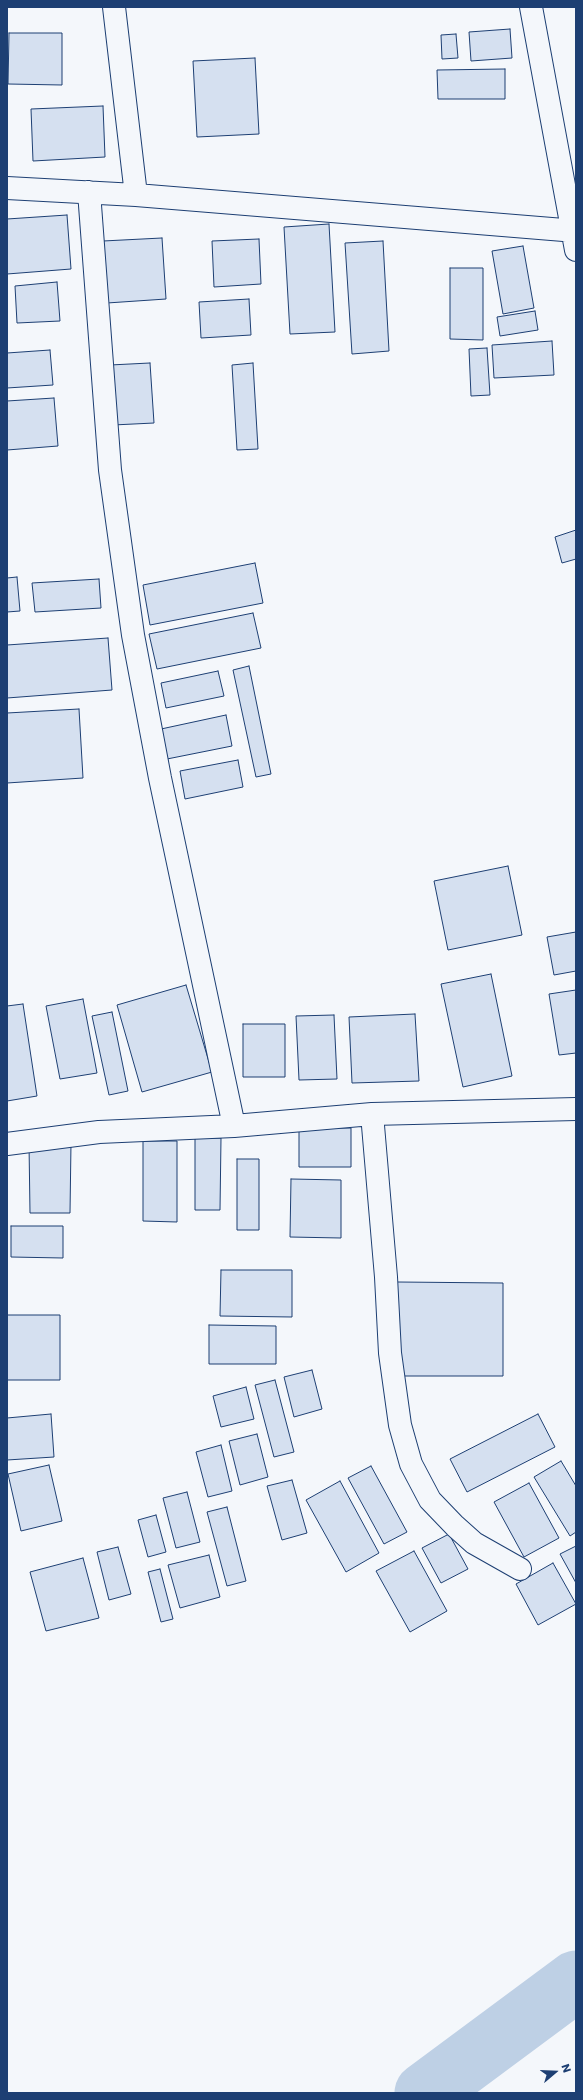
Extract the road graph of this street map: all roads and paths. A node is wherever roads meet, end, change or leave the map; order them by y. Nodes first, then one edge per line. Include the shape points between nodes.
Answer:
1 (114, 7) edge
2 (531, 7) edge
3 (7, 188) edge
4 (89, 192) junction
5 (136, 195) junction
6 (575, 237) edge
7 (576, 1109) edge
8 (372, 1114) junction
9 (234, 1126) junction
10 (7, 1144) edge
11 (520, 1569) dead end

1 - 5 street
2 - 6 street
3 - 4 street
4 - 5 street
4 - 9 street via 110,470 133,635
5 - 6 street
7 - 8 street
8 - 9 street
8 - 11 street via 390,1353 400,1425 408,1457 430,1500 455,1526 474,1544
9 - 10 street via 99,1132

